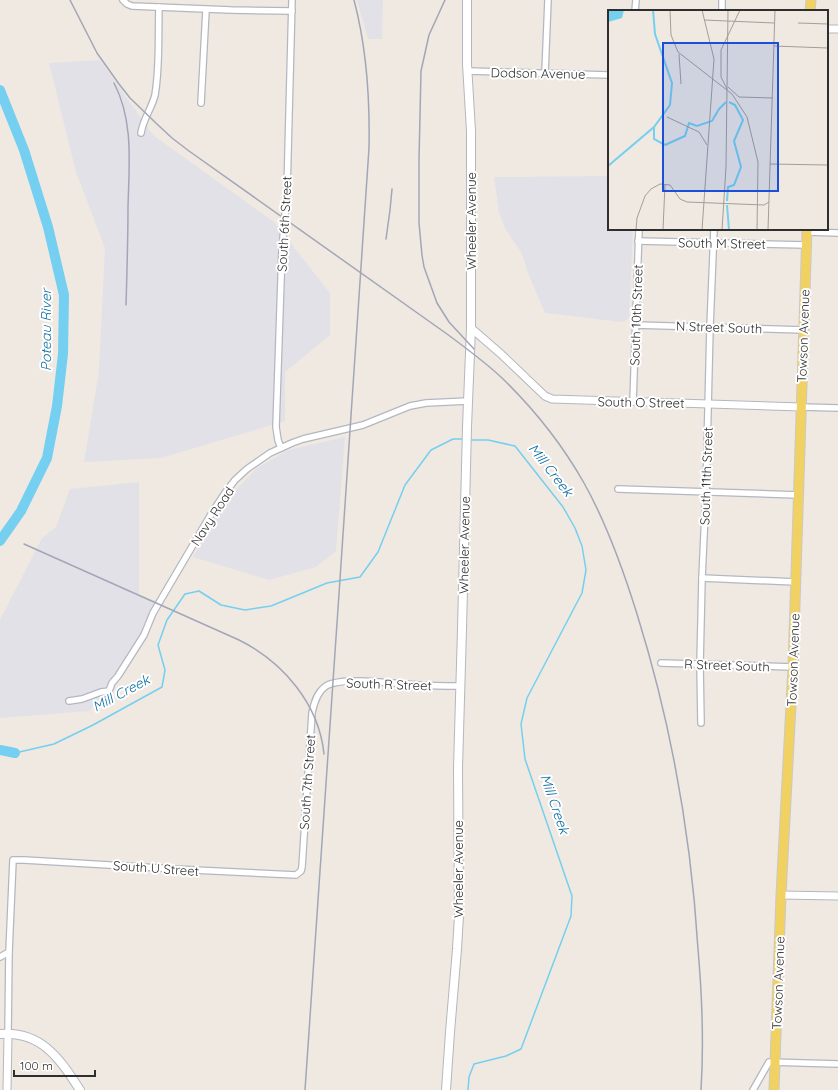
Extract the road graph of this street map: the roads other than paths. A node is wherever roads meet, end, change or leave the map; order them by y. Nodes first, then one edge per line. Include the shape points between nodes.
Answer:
1 (292, 0) edge
2 (467, 0) edge
3 (548, 0) edge
4 (636, 0) edge
5 (811, 0) edge
6 (125, 2) edge
7 (159, 7) junction
8 (206, 10) junction
9 (635, 10) edge
10 (810, 10) edge
11 (292, 12) junction
12 (468, 71) junction
13 (545, 73) junction
14 (608, 75) edge
15 (202, 103) dead end
16 (141, 133) dead end
17 (639, 230) edge
18 (714, 230) edge
19 (807, 230) edge
20 (838, 233) edge
21 (638, 241) junction
22 (714, 243) junction
23 (806, 245) junction
24 (635, 325) junction
25 (710, 327) junction
26 (470, 328) junction
27 (804, 330) junction
28 (468, 402) junction
29 (633, 402) junction
30 (708, 404) junction
31 (801, 407) junction
32 (838, 408) edge
33 (281, 448) junction
34 (618, 489) dead end
35 (706, 491) junction
36 (798, 495) junction
37 (702, 578) junction
38 (796, 582) junction
39 (661, 663) dead end
40 (700, 664) junction
41 (793, 667) junction
42 (461, 686) junction
43 (321, 691) joint
44 (69, 701) dead end
45 (701, 723) dead end
46 (299, 874) joint
47 (782, 895) junction
48 (838, 896) edge
49 (9, 952) junction
50 (0, 957) edge
51 (4, 1034) edge
52 (775, 1062) junction
53 (838, 1064) edge
54 (6, 1090) edge
55 (80, 1090) edge
56 (446, 1090) edge
57 (753, 1090) edge
58 (774, 1090) edge

1 - 11 street, South 6th Street
2 - 12 main road, Wheeler Avenue
3 - 13 street
4 - 9 street
5 - 10 main road
6 - 7 street via 132,6
7 - 8 street
7 - 16 street via 156,88
8 - 11 street
8 - 15 street
11 - 33 street, South 6th Street via 276,427
12 - 13 street, Dodson Avenue
12 - 26 main road, Wheeler Avenue via 471,131
13 - 14 street, Dodson Avenue
17 - 21 street, South 10th Street
18 - 22 street, South 11th Street
19 - 20 street
19 - 23 main road, Towson Avenue
21 - 22 street, South M Street
21 - 24 street, South 10th Street
22 - 23 street, South M Street
22 - 25 street, South 11th Street
23 - 27 main road, Towson Avenue
24 - 25 street, N Street South
24 - 29 street, South 10th Street
25 - 27 street, N Street South
25 - 30 street, South 11th Street
26 - 28 main road, Wheeler Avenue
26 - 29 street, South O Street via 549,398
27 - 31 main road, Towson Avenue
28 - 33 street, Navy Road via 417,404 362,425
28 - 42 main road, Wheeler Avenue
29 - 30 street, South O Street
30 - 31 street, South O Street
30 - 35 street, South 11th Street
31 - 32 street, South O Street
31 - 36 main road, Towson Avenue
33 - 44 street, Navy Road via 247,470 218,502 153,613 144,635 109,691
34 - 35 street
35 - 36 street
35 - 37 street, South 11th Street
36 - 38 main road, Towson Avenue
37 - 38 street
37 - 40 street, South 11th Street
38 - 41 main road, Towson Avenue
39 - 40 street, R Street South
40 - 41 street, R Street South
40 - 45 street, South 11th Street
41 - 47 main road, Towson Avenue
42 - 43 street, South R Street via 347,681 327,686
42 - 56 main road, Wheeler Avenue via 458,932
43 - 46 street, South 7th Street via 315,700 312,713 302,867
46 - 49 street, South U Street via 292,876 13,860
47 - 48 street
47 - 52 main road, Towson Avenue
49 - 50 street
49 - 51 street
51 - 54 street
51 - 55 main road via 24,1036 46,1047
52 - 53 street
52 - 57 street via 769,1062
52 - 58 main road, Towson Avenue

